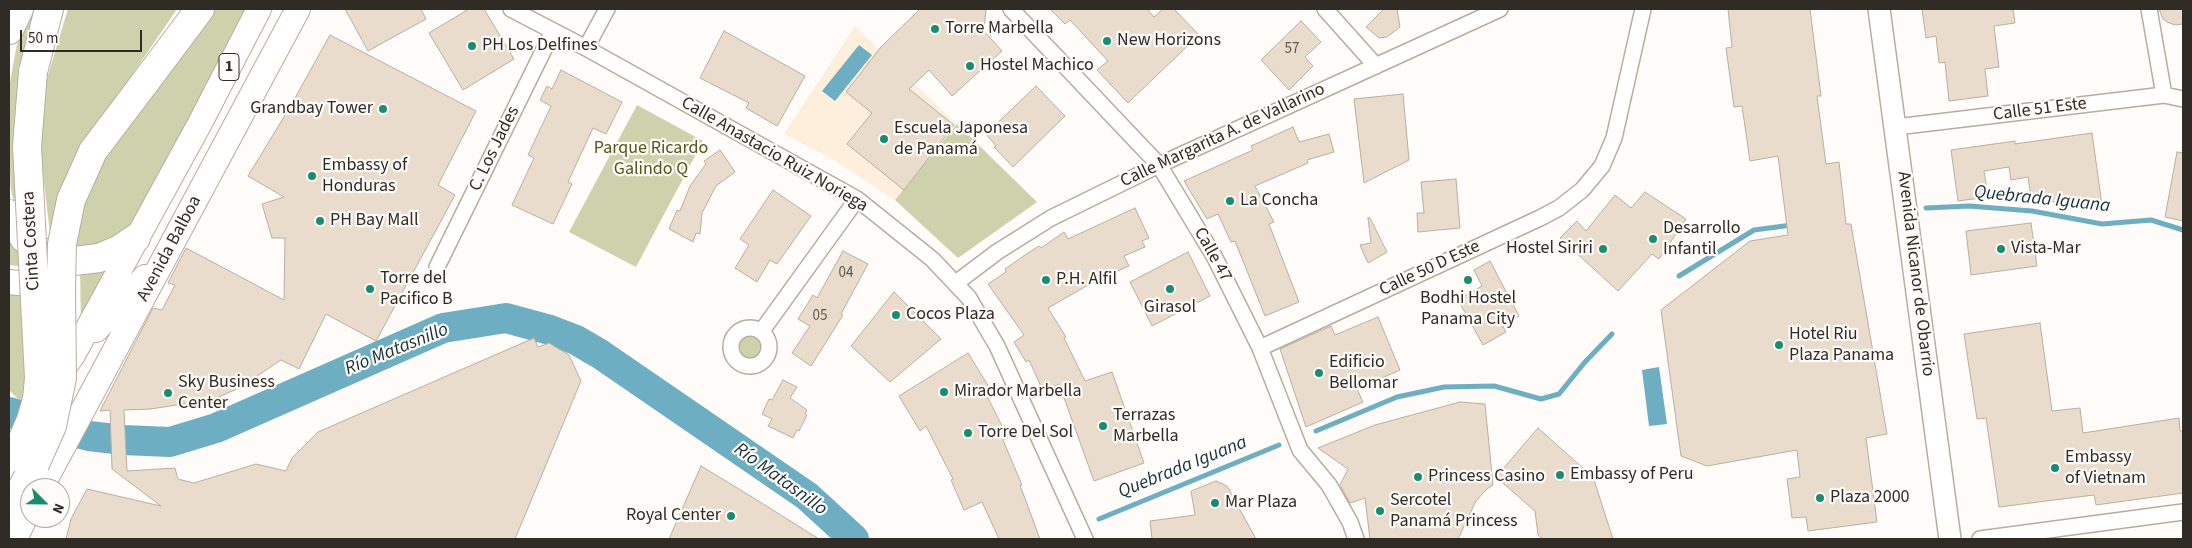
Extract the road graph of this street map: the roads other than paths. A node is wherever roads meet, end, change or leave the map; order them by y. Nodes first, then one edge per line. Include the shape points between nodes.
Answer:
1 (19, 9) edge
2 (49, 9) edge
3 (200, 9) edge
4 (259, 9) edge
5 (298, 9) edge
6 (511, 9) edge
7 (607, 9) edge
8 (1011, 9) edge
9 (1325, 9) edge
10 (1500, 9) edge
11 (1643, 9) edge
12 (1879, 9) edge
13 (2149, 9) edge
14 (9, 30) edge
15 (553, 31) junction
16 (586, 48) junction
17 (1376, 66) junction
18 (2164, 95) junction
19 (2183, 99) edge
20 (1896, 127) junction
21 (1159, 165) junction
22 (857, 199) junction
23 (9, 214) edge
24 (136, 238) junction
25 (168, 252) junction
26 (437, 267) dead end
27 (9, 282) edge
28 (956, 283) junction
29 (761, 332) dead end
30 (1260, 348) junction
31 (73, 354) junction
32 (48, 391) junction
33 (9, 452) edge
34 (9, 470) edge
35 (46, 478) edge
36 (9, 512) edge
37 (2183, 512) edge
38 (1085, 539) edge
39 (1356, 539) edge
40 (1950, 539) edge
41 (1980, 539) edge

1 - 14 highway
2 - 34 highway, Cinta Costera, bridge via 33,72 27,146 39,378 30,420
3 - 36 highway, bridge via 93,151 71,200 62,244 62,378 59,400 52,426
4 - 24 main road, Avenida Balboa / 1 via 199,126
5 - 25 main road, Avenida Balboa
6 - 15 street, Calle Anastacio Ruiz Noriega
7 - 16 street
8 - 21 street, Calle 47
9 - 17 street
10 - 17 street, Calle Margarita A. de Vallarino
11 - 30 street, Calle 50 D Este via 1614,138 1602,166 1582,190 1540,218
12 - 20 main road, Avenida Nicanor de Obarrio
13 - 18 street
15 - 16 street, Calle Anastacio Ruiz Noriega
15 - 26 street, C. Los Jades
16 - 22 street, Calle Anastacio Ruiz Noriega
17 - 21 street, Calle Margarita A. de Vallarino
18 - 19 street, Calle 51 Este
18 - 20 street, Calle 51 Este
20 - 40 main road, Avenida Nicanor de Obarrio
21 - 28 street, Calle Margarita A. de Vallarino via 1051,218
21 - 30 street, Calle 47 via 1214,256
22 - 28 street, Calle Anastacio Ruiz Noriega
22 - 29 street
23 - 24 highway via 24,238 37,250 62,260 99,258
24 - 31 main road, Avenida Balboa
25 - 31 main road
25 - 35 main road, Avenida Balboa
27 - 32 main road via 29,284 39,291 44,300 50,349
28 - 38 street, Calle Anastacio Ruiz Noriega via 969,298 997,346
30 - 39 street, Calle 47 via 1300,450 1329,485
31 - 32 main road, Avenida Balboa
32 - 33 main road, Avenida Balboa, bridge
37 - 41 street

